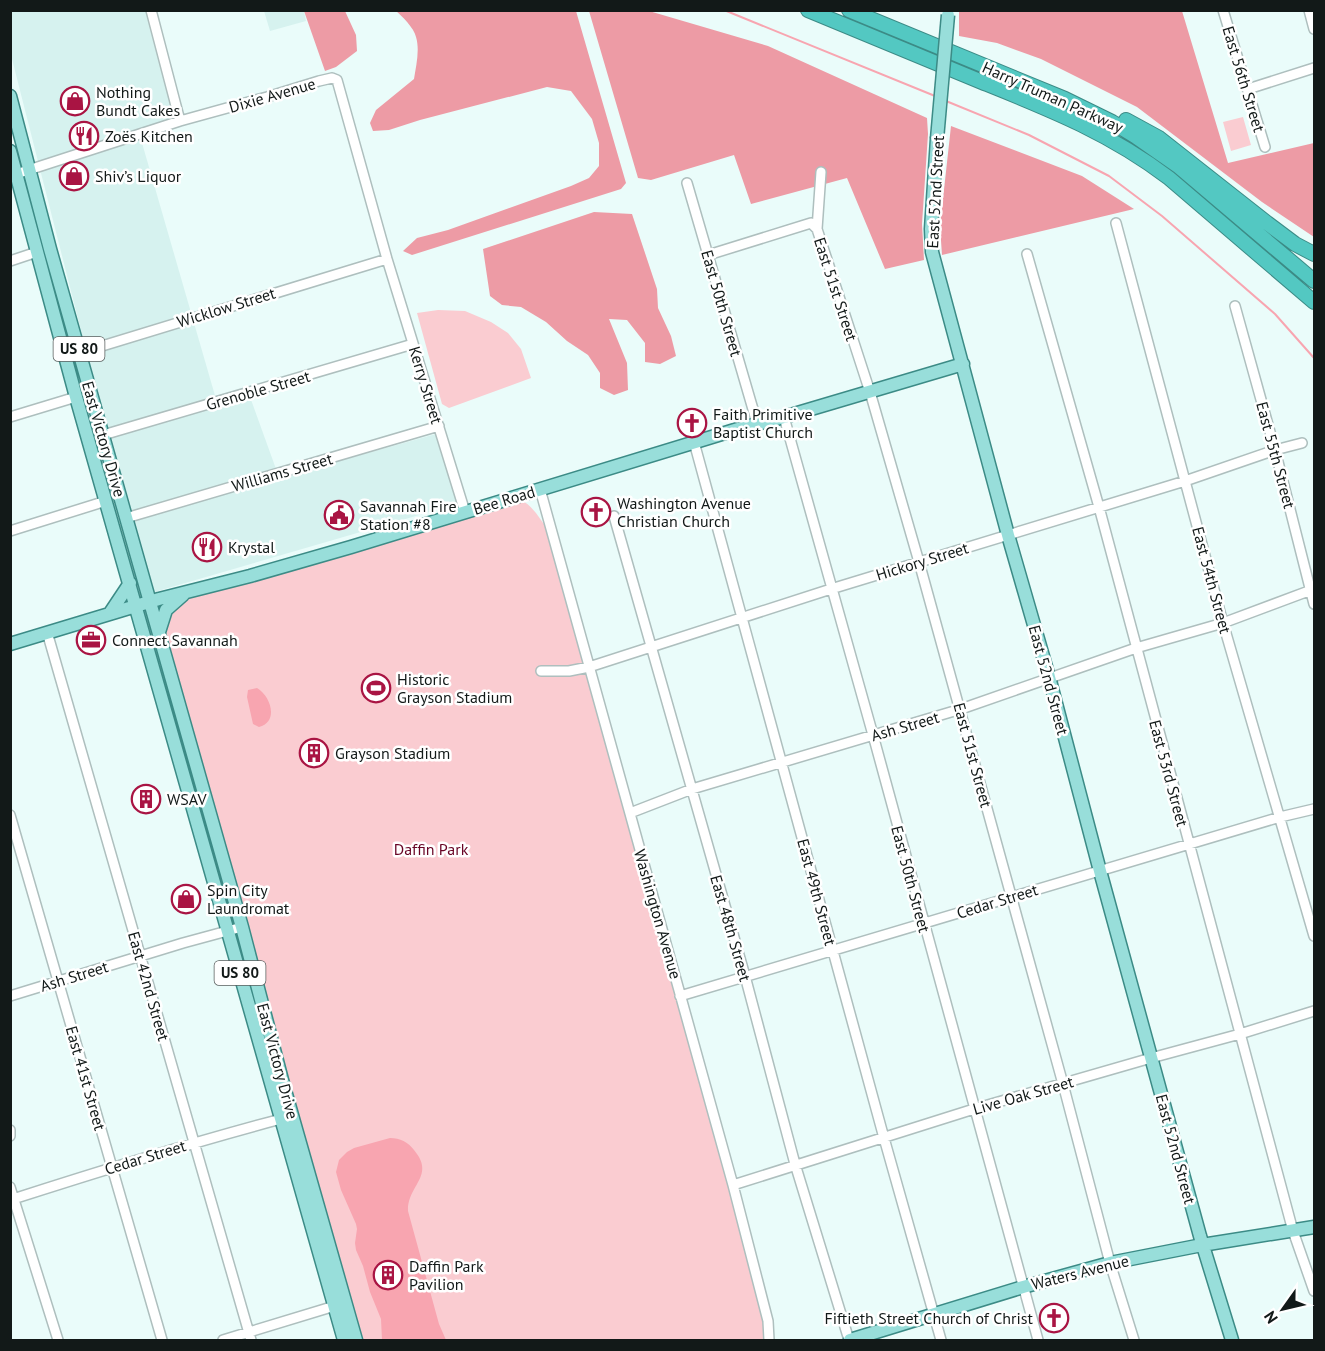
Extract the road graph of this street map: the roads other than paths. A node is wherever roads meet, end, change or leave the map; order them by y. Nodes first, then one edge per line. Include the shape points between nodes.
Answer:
1 (151, 10) edge
2 (808, 10) edge
3 (849, 10) edge
4 (1223, 10) edge
5 (1309, 10) edge
6 (948, 13) edge
7 (1314, 29) edge
8 (1314, 68) edge
9 (1038, 88) junction
10 (1248, 89) junction
11 (10, 96) edge
12 (180, 121) junction
13 (1265, 147) dead end
14 (10, 151) edge
15 (29, 169) junction
16 (821, 172) dead end
17 (14, 174) edge
18 (687, 183) dead end
19 (1116, 223) dead end
20 (1224, 224) junction
21 (817, 229) junction
22 (37, 252) junction
23 (1027, 254) dead end
24 (1314, 254) edge
25 (708, 255) junction
26 (387, 259) junction
27 (10, 261) edge
28 (1314, 281) edge
29 (1314, 302) edge
30 (1235, 306) dead end
31 (1314, 314) edge
32 (413, 344) junction
33 (80, 352) junction
34 (66, 357) junction
35 (963, 364) junction
36 (870, 392) junction
37 (76, 397) junction
38 (10, 417) edge
39 (784, 417) junction
40 (757, 423) junction
41 (439, 426) junction
42 (103, 435) junction
43 (694, 442) junction
44 (1302, 443) dead end
45 (1275, 450) junction
46 (1185, 481) junction
47 (540, 489) junction
48 (106, 501) junction
49 (1099, 507) junction
50 (465, 512) junction
51 (614, 516) dead end
52 (126, 518) junction
53 (10, 531) edge
54 (1008, 535) junction
55 (919, 562) junction
56 (130, 584) junction
57 (831, 589) junction
58 (1312, 590) edge
59 (187, 592) junction
60 (149, 602) junction
61 (1314, 604) edge
62 (136, 606) junction
63 (110, 614) junction
64 (741, 618) junction
65 (1222, 623) junction
66 (47, 632) junction
67 (158, 633) junction
68 (10, 644) edge
69 (651, 647) junction
70 (1136, 648) junction
71 (589, 667) junction
72 (542, 671) dead end
73 (1049, 677) junction
74 (961, 709) junction
75 (873, 735) junction
76 (782, 763) junction
77 (200, 781) junction
78 (186, 784) junction
79 (692, 789) junction
80 (1314, 809) edge
81 (630, 813) junction
82 (10, 815) edge
83 (1280, 817) junction
84 (1189, 845) junction
85 (1100, 871) junction
86 (1012, 897) junction
87 (923, 923) junction
88 (242, 927) junction
89 (228, 931) junction
90 (1314, 936) edge
91 (833, 950) junction
92 (141, 956) junction
93 (745, 976) junction
94 (58, 981) junction
95 (10, 996) edge
96 (680, 996) junction
97 (1314, 1011) edge
98 (1240, 1034) junction
99 (1151, 1058) junction
100 (1063, 1084) junction
101 (974, 1109) junction
102 (281, 1119) junction
103 (10, 1130) edge
104 (10, 1136) edge
105 (299, 1136) junction
106 (884, 1138) junction
107 (194, 1143) junction
108 (795, 1164) junction
109 (112, 1167) junction
110 (733, 1185) junction
111 (10, 1187) edge
112 (12, 1200) edge
113 (1314, 1227) edge
114 (1293, 1231) junction
115 (1202, 1245) junction
116 (1110, 1263) junction
117 (1023, 1287) junction
118 (1314, 1291) edge
119 (340, 1304) junction
120 (934, 1314) junction
121 (250, 1337) edge
122 (58, 1341) edge
123 (162, 1341) edge
124 (223, 1341) edge
125 (344, 1341) edge
126 (356, 1341) edge
127 (769, 1341) edge
128 (850, 1341) edge
129 (941, 1341) edge
130 (1038, 1341) edge
131 (1134, 1341) edge
132 (1232, 1341) edge

1 - 12 street
2 - 20 highway, Harry Truman Parkway via 1090,128 1149,163
3 - 9 highway, Harry Truman Parkway
4 - 10 street, East 56th Street
5 - 7 street
6 - 35 main road, East 52nd Street, bridge via 931,229 932,252
8 - 10 street
9 - 24 highway via 1116,114 1159,138 1276,230
9 - 28 highway, Harry Truman Parkway via 1113,122 1158,150
10 - 13 street, East 56th Street
11 - 15 main road, East Victory Drive / US 80
12 - 15 street, Dixie Avenue
12 - 26 street, Dixie Avenue via 318,81 337,80
14 - 17 main road, East Victory Drive / US 80
15 - 17 street, Dixie Avenue
15 - 33 main road, East Victory Drive / US 80
16 - 21 street, East 51st Street
17 - 22 main road, East Victory Drive / US 80
18 - 25 street, East 50th Street
19 - 46 street, East 54th Street
20 - 29 highway, Harry Truman Parkway
20 - 31 highway
21 - 25 street via 811,223
21 - 36 street, East 51st Street
22 - 27 street
22 - 34 main road, East Victory Drive / US 80
23 - 49 street, East 53rd Street
25 - 40 street, East 50th Street
26 - 32 street, Kerry Street
26 - 33 street, Wicklow Street
30 - 45 street, East 55th Street
32 - 41 street, Kerry Street
32 - 42 street, Grenoble Street
33 - 34 street, Wicklow Street
33 - 42 main road, East Victory Drive / US 80
34 - 37 main road, East Victory Drive / US 80
35 - 36 main road, Bee Road
35 - 54 main road, East 52nd Street
36 - 39 main road, Bee Road
36 - 55 street, East 51st Street
37 - 38 street
37 - 48 main road, East Victory Drive / US 80
39 - 40 main road, Bee Road
39 - 57 street, East 50th Street
40 - 43 main road, Bee Road
41 - 50 street, Kerry Street
41 - 52 street, Williams Street
42 - 52 main road, East Victory Drive / US 80
43 - 47 main road, Bee Road
43 - 64 street, East 49th Street
44 - 45 street, Hickory Street
45 - 46 street, Hickory Street
45 - 58 street, East 55th Street
46 - 49 street, Hickory Street
46 - 65 street, East 54th Street
47 - 50 main road, Bee Road
47 - 71 street, Washington Avenue
48 - 53 street
48 - 56 main road, East Victory Drive / US 80
49 - 54 street, Hickory Street
49 - 70 street, East 53rd Street
50 - 59 main road, Bee Road
51 - 69 street, East 48th Street
52 - 60 main road, East Victory Drive / US 80
54 - 55 street, Hickory Street
54 - 73 main road, East 52nd Street
55 - 57 street, Hickory Street
55 - 74 street, East 51st Street
56 - 62 main road, East Victory Drive / US 80
56 - 63 main road
57 - 64 street, Hickory Street
57 - 75 street, East 50th Street
58 - 61 street, East 55th Street
58 - 65 street, Ash Street
59 - 60 main road, Bee Road
59 - 67 main road via 166,610
60 - 62 main road, Bee Road
60 - 67 main road, East Victory Drive / US 80
62 - 63 main road, Bee Road
62 - 78 main road, East Victory Drive / US 80
63 - 66 main road, Bee Road
64 - 69 street, Hickory Street
64 - 76 street, East 49th Street
65 - 70 street, Ash Street
65 - 83 street, East 54th Street
66 - 68 main road, Bee Road
66 - 92 street, East 42nd Street
67 - 77 main road, East Victory Drive / US 80
69 - 71 street, Hickory Street
69 - 79 street, East 48th Street
70 - 73 street, Ash Street
70 - 84 street, East 53rd Street
71 - 72 street, Hickory Street
71 - 81 street, Washington Avenue
73 - 74 street, Ash Street
73 - 85 main road, East 52nd Street
74 - 75 street, Ash Street
74 - 86 street, East 51st Street
75 - 76 street, Ash Street
75 - 87 street, East 50th Street
76 - 79 street, Ash Street
76 - 91 street, East 49th Street
77 - 78 street
77 - 88 main road, East Victory Drive / US 80
78 - 89 main road, East Victory Drive / US 80
79 - 81 street, Ash Street
79 - 93 street, East 48th Street
80 - 83 street, Cedar Street
81 - 96 street, Washington Avenue
82 - 94 street, East 41st Street
83 - 84 street, Cedar Street
83 - 90 street, East 54th Street
84 - 85 street, Cedar Street
84 - 98 street, East 53rd Street
85 - 86 street, Cedar Street
85 - 99 main road, East 52nd Street
86 - 87 street, Cedar Street
86 - 100 street, East 51st Street
87 - 91 street, Cedar Street
87 - 101 street, East 50th Street
88 - 89 street, Ash Street
88 - 105 main road, East Victory Drive / US 80
89 - 92 street, Ash Street
89 - 102 main road, East Victory Drive / US 80
91 - 93 street, Cedar Street
91 - 106 street, East 49th Street
92 - 94 street, Ash Street
92 - 107 street, East 42nd Street
93 - 96 street, Cedar Street
93 - 108 street, East 48th Street
94 - 95 street, Ash Street
94 - 109 street, East 41st Street
96 - 110 street, Washington Avenue
97 - 98 street, Live Oak Street
98 - 99 street, Live Oak Street
98 - 114 street, East 53rd Street
99 - 100 street, Live Oak Street
99 - 115 main road, East 52nd Street
100 - 101 street, Live Oak Street
100 - 116 street, East 51st Street
101 - 106 street, Live Oak Street
101 - 117 street, East 50th Street
102 - 105 main road via 289,1120
102 - 107 street, Cedar Street
102 - 119 main road, East Victory Drive / US 80
103 - 104 street
105 - 119 main road, East Victory Drive / US 80
106 - 108 street, Live Oak Street
106 - 120 street, East 49th Street
107 - 109 street, Cedar Street
107 - 121 street, East 42nd Street
108 - 110 street, Live Oak Street
108 - 128 street, East 48th Street
109 - 112 street, Cedar Street
109 - 123 street, East 41st Street
110 - 127 street, Washington Avenue via 768,1321
111 - 112 street
112 - 122 street
113 - 114 main road, Waters Avenue
114 - 115 main road, Waters Avenue
114 - 118 street, East 53rd Street
115 - 116 main road, Waters Avenue
115 - 132 main road, East 52nd Street
116 - 117 main road, Waters Avenue
116 - 131 street, East 51st Street
117 - 120 main road, Waters Avenue
117 - 130 street, East 50th Street
119 - 121 street
119 - 125 main road, East Victory Drive / US 80
119 - 126 main road, East Victory Drive / US 80
120 - 128 main road, Waters Avenue
120 - 129 street, East 49th Street
121 - 124 street

